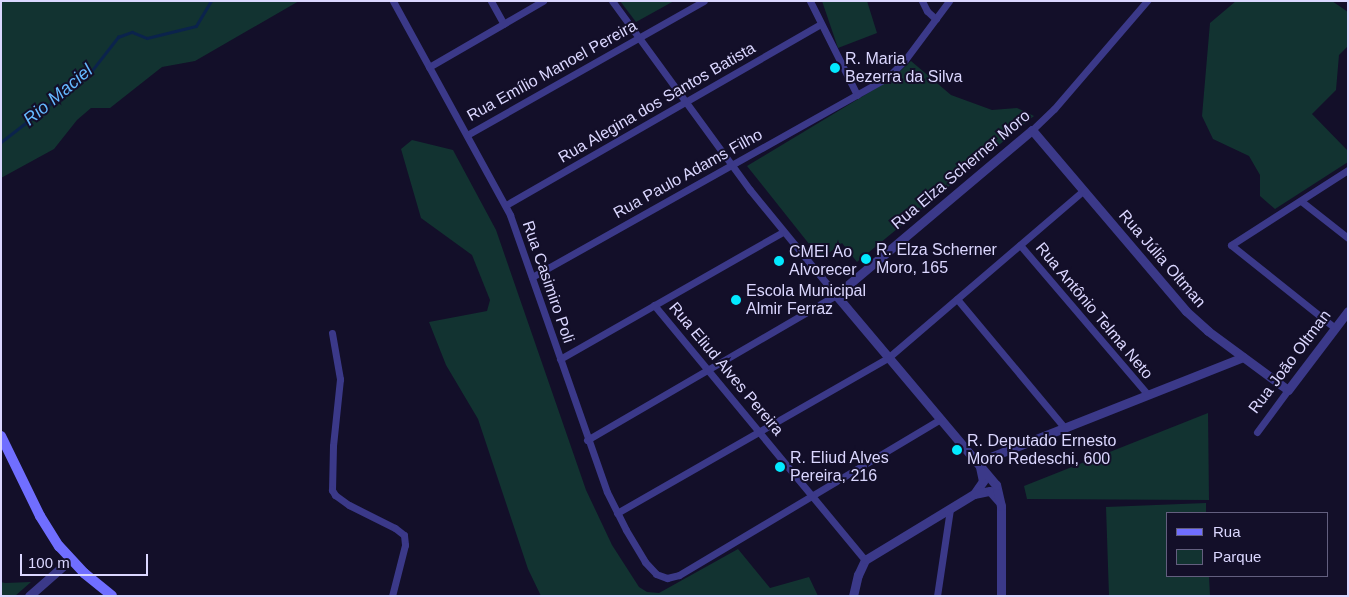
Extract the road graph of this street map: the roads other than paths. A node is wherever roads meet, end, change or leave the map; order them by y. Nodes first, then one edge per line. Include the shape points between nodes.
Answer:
1 (393, 1) edge
2 (490, 1) edge
3 (544, 1) edge
4 (612, 1) edge
5 (704, 1) edge
6 (810, 1) edge
7 (922, 1) edge
8 (949, 1) edge
9 (1147, 1) edge
10 (936, 19) junction
11 (504, 24) junction
12 (821, 24) junction
13 (638, 38) junction
14 (429, 67) junction
15 (857, 96) junction
16 (685, 102) junction
17 (1032, 130) junction
18 (467, 135) junction
19 (732, 166) junction
20 (1348, 170) edge
21 (1083, 191) junction
22 (1301, 201) junction
23 (506, 205) junction
24 (783, 232) junction
25 (1348, 238) edge
26 (1020, 245) junction
27 (532, 277) junction
28 (836, 295) junction
29 (957, 299) junction
30 (654, 306) junction
31 (1348, 311) edge
32 (1335, 328) junction
33 (332, 333) dead end
34 (889, 357) junction
35 (1243, 357) junction
36 (560, 359) junction
37 (707, 370) junction
38 (1288, 390) junction
39 (1148, 395) junction
40 (941, 419) junction
41 (1065, 428) junction
42 (759, 432) junction
43 (1257, 432) dead end
44 (1, 436) edge
45 (587, 440) junction
46 (978, 462) junction
47 (974, 494) junction
48 (812, 496) junction
49 (1001, 506) junction
50 (950, 509) junction
51 (617, 513) junction
52 (70, 560) junction
53 (866, 560) junction
54 (30, 596) edge
55 (112, 596) edge
56 (392, 596) edge
57 (853, 596) edge
58 (937, 596) edge
59 (1001, 596) edge

1 - 14 street, Rua Casimiro Poli
2 - 11 street
3 - 11 street
4 - 13 street
5 - 13 street, Rua Emílio Manoel Pereira
6 - 12 street
7 - 10 street
8 - 10 street, Rua Paulo Adams Filho
9 - 17 street, Rua Elza Scherner Moro via 1054,110
10 - 15 street, Rua Paulo Adams Filho via 894,72
11 - 14 street
12 - 15 street
12 - 16 street, Rua Alegina dos Santos Batista
13 - 16 street
13 - 18 street, Rua Emílio Manoel Pereira
14 - 18 street, Rua Casimiro Poli
15 - 19 street, Rua Paulo Adams Filho
16 - 19 street
16 - 23 street, Rua Alegina dos Santos Batista
17 - 21 street, Rua Júlia Oltman
17 - 28 street, Rua Elza Scherner Moro
18 - 23 street, Rua Casimiro Poli
19 - 24 street
19 - 27 street, Rua Paulo Adams Filho
20 - 22 street
21 - 26 street
21 - 35 street, Rua Júlia Oltman via 1186,311
22 - 25 street
22 - 32 street via 1231,246
23 - 27 street, Rua Casimiro Poli
24 - 28 street
24 - 30 street
26 - 29 street
26 - 39 street, Rua Antônio Telma Neto
27 - 36 street, Rua Casimiro Poli
28 - 34 street
28 - 37 street, Rua Elza Scherner Moro
29 - 34 street
29 - 41 street
30 - 36 street
30 - 37 street, Rua Eliud Alves Pereira
31 - 32 street, Rua João Oltman
32 - 38 street, Rua João Oltman
33 - 56 street via 340,379 332,490 348,505 404,535 405,545
34 - 40 street
34 - 42 street
35 - 38 street, Rua Júlia Oltman
35 - 39 street
36 - 45 street, Rua Casimiro Poli
37 - 42 street, Rua Eliud Alves Pereira
37 - 45 street, Rua Elza Scherner Moro
38 - 43 street, Rua João Oltman
39 - 41 street
40 - 46 street
40 - 48 street
41 - 46 street
42 - 48 street, Rua Eliud Alves Pereira
42 - 51 street
44 - 52 main road via 49,531
45 - 51 street, Rua Casimiro Poli
46 - 47 street via 984,477
46 - 49 street via 996,485
47 - 49 street via 990,491
47 - 50 street
48 - 51 street, Rua Casimiro Poli via 679,575 667,578 661,577 646,562
48 - 53 street, Rua Eliud Alves Pereira
49 - 59 street
50 - 53 street
50 - 58 street
52 - 54 street
52 - 55 main road
53 - 57 street

